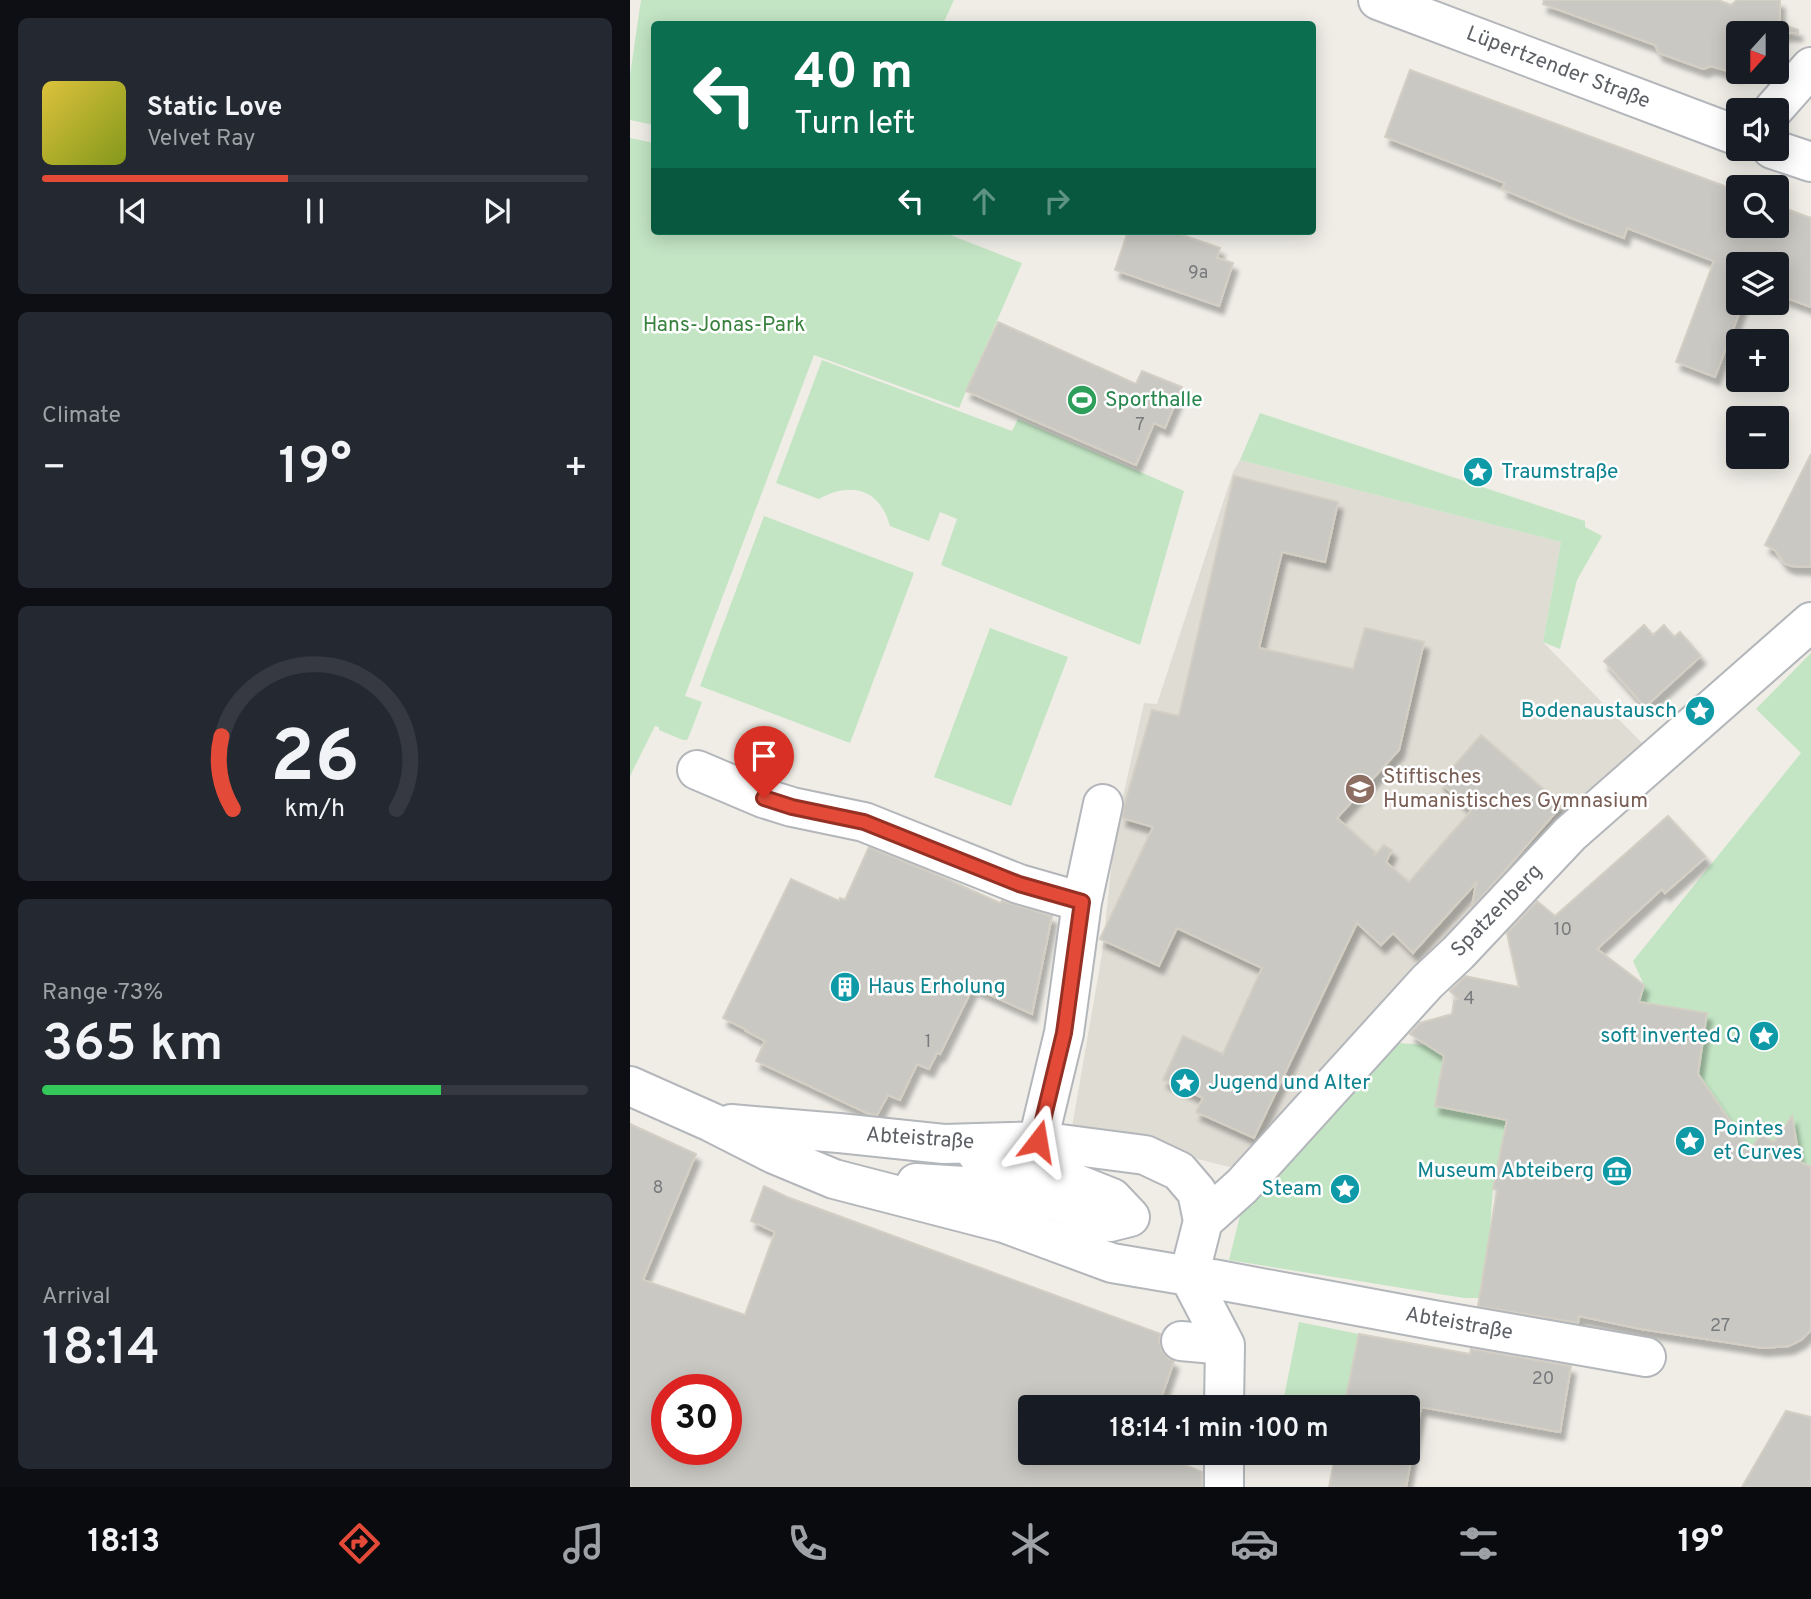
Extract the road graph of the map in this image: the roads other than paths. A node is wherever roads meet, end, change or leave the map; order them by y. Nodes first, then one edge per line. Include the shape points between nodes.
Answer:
1 (1378, 0) edge
2 (1811, 67) edge
3 (1784, 98) edge
4 (1726, 131) edge
5 (1789, 155) edge
6 (1811, 162) edge
7 (1811, 622) edge
8 (697, 771) dead end
9 (1103, 804) dead end
10 (1082, 902) junction
11 (630, 1086) edge
12 (710, 1122) junction
13 (1038, 1141) junction
14 (944, 1144) junction
15 (834, 1178) junction
16 (1203, 1221) junction
17 (1189, 1276) junction
18 (1181, 1341) dead end
19 (1225, 1345) junction
20 (1646, 1356) dead end
21 (1224, 1395) edge
22 (1224, 1465) edge
23 (1224, 1487) edge

1 - 4 street, Lüpertzender Straße
2 - 3 street
5 - 6 street
7 - 16 street, Spatzenberg via 1570,834 1427,982 1242,1186
8 - 10 street via 792,807 864,822 1019,884
9 - 10 street
10 - 13 street via 1064,1033
11 - 12 street, Abteistraße
12 - 14 street, Abteistraße
12 - 15 street, Abteistraße
13 - 14 street, Abteistraße
13 - 16 street, Abteistraße via 1145,1156 1178,1171 1197,1192
14 - 15 street via 1070,1181 1112,1198 1130,1217 1110,1222 1054,1201 980,1187
15 - 17 street, Abteistraße via 1004,1223 1112,1263
16 - 17 street
17 - 19 street
17 - 20 street, Abteistraße
18 - 19 street
19 - 21 street
22 - 23 street

